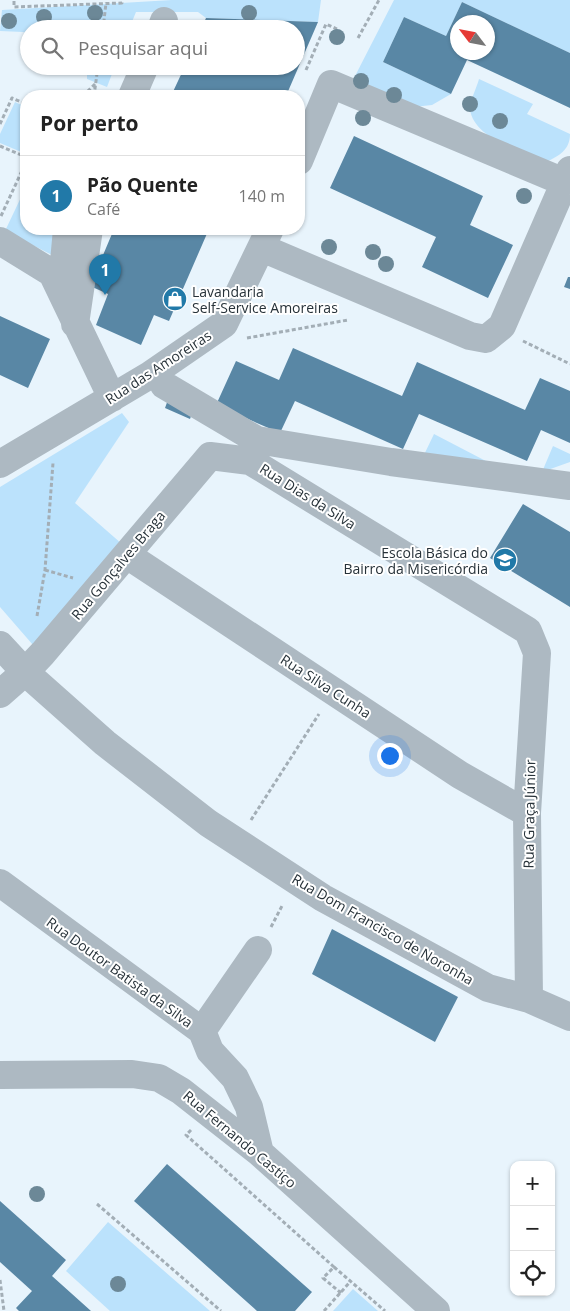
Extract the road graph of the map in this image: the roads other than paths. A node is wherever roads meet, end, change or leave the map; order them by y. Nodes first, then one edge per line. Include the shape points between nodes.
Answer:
1 (141, 75) edge
2 (135, 90) edge
3 (305, 146) edge
4 (567, 176) edge
5 (66, 235) edge
6 (88, 235) edge
7 (266, 239) edge
8 (0, 241) edge
9 (52, 272) junction
10 (75, 324) junction
11 (164, 385) dead end
12 (112, 398) junction
13 (210, 456) joint
14 (0, 464) edge
15 (570, 486) edge
16 (127, 555) junction
17 (528, 631) joint
18 (0, 645) edge
19 (25, 672) junction
20 (0, 694) edge
21 (527, 813) junction
22 (4, 894) edge
23 (258, 950) dead end
24 (528, 999) junction
25 (570, 1017) edge
26 (202, 1031) junction
27 (0, 1075) edge
28 (260, 1153) junction
29 (436, 1311) edge

1 - 2 street
3 - 4 street via 331,84
4 - 7 street via 502,326 486,339 470,336
5 - 9 street via 64,262
6 - 10 street
7 - 12 street, Rua das Amoreiras via 224,324
8 - 9 street
9 - 10 street
10 - 12 street
11 - 15 street via 257,440
12 - 14 street, Rua das Amoreiras
13 - 16 street, Rua Gonçalves Braga
13 - 17 street, Rua Dias da Silva via 250,461
16 - 19 street, Rua Gonçalves Braga
16 - 21 street, Rua Silva Cunha via 460,775
17 - 21 street, Rua Graça Júnior via 536,653
18 - 19 street, Rua Dom Francisco de Noronha
19 - 20 street, Rua Gonçalves Braga
19 - 24 street, Rua Dom Francisco de Noronha via 105,743 208,823 323,898 488,988
21 - 24 street, Rua Graça Júnior
22 - 26 street, Rua Doutor Batista da Silva
23 - 26 street
24 - 25 street, Rua Dom Francisco de Noronha
26 - 28 street, Rua Doutor Batista da Silva via 210,1051 235,1078 245,1100
27 - 28 street, Rua Fernando Castiço via 132,1074 159,1078 181,1091
28 - 29 street, Rua Fernando Castiço

